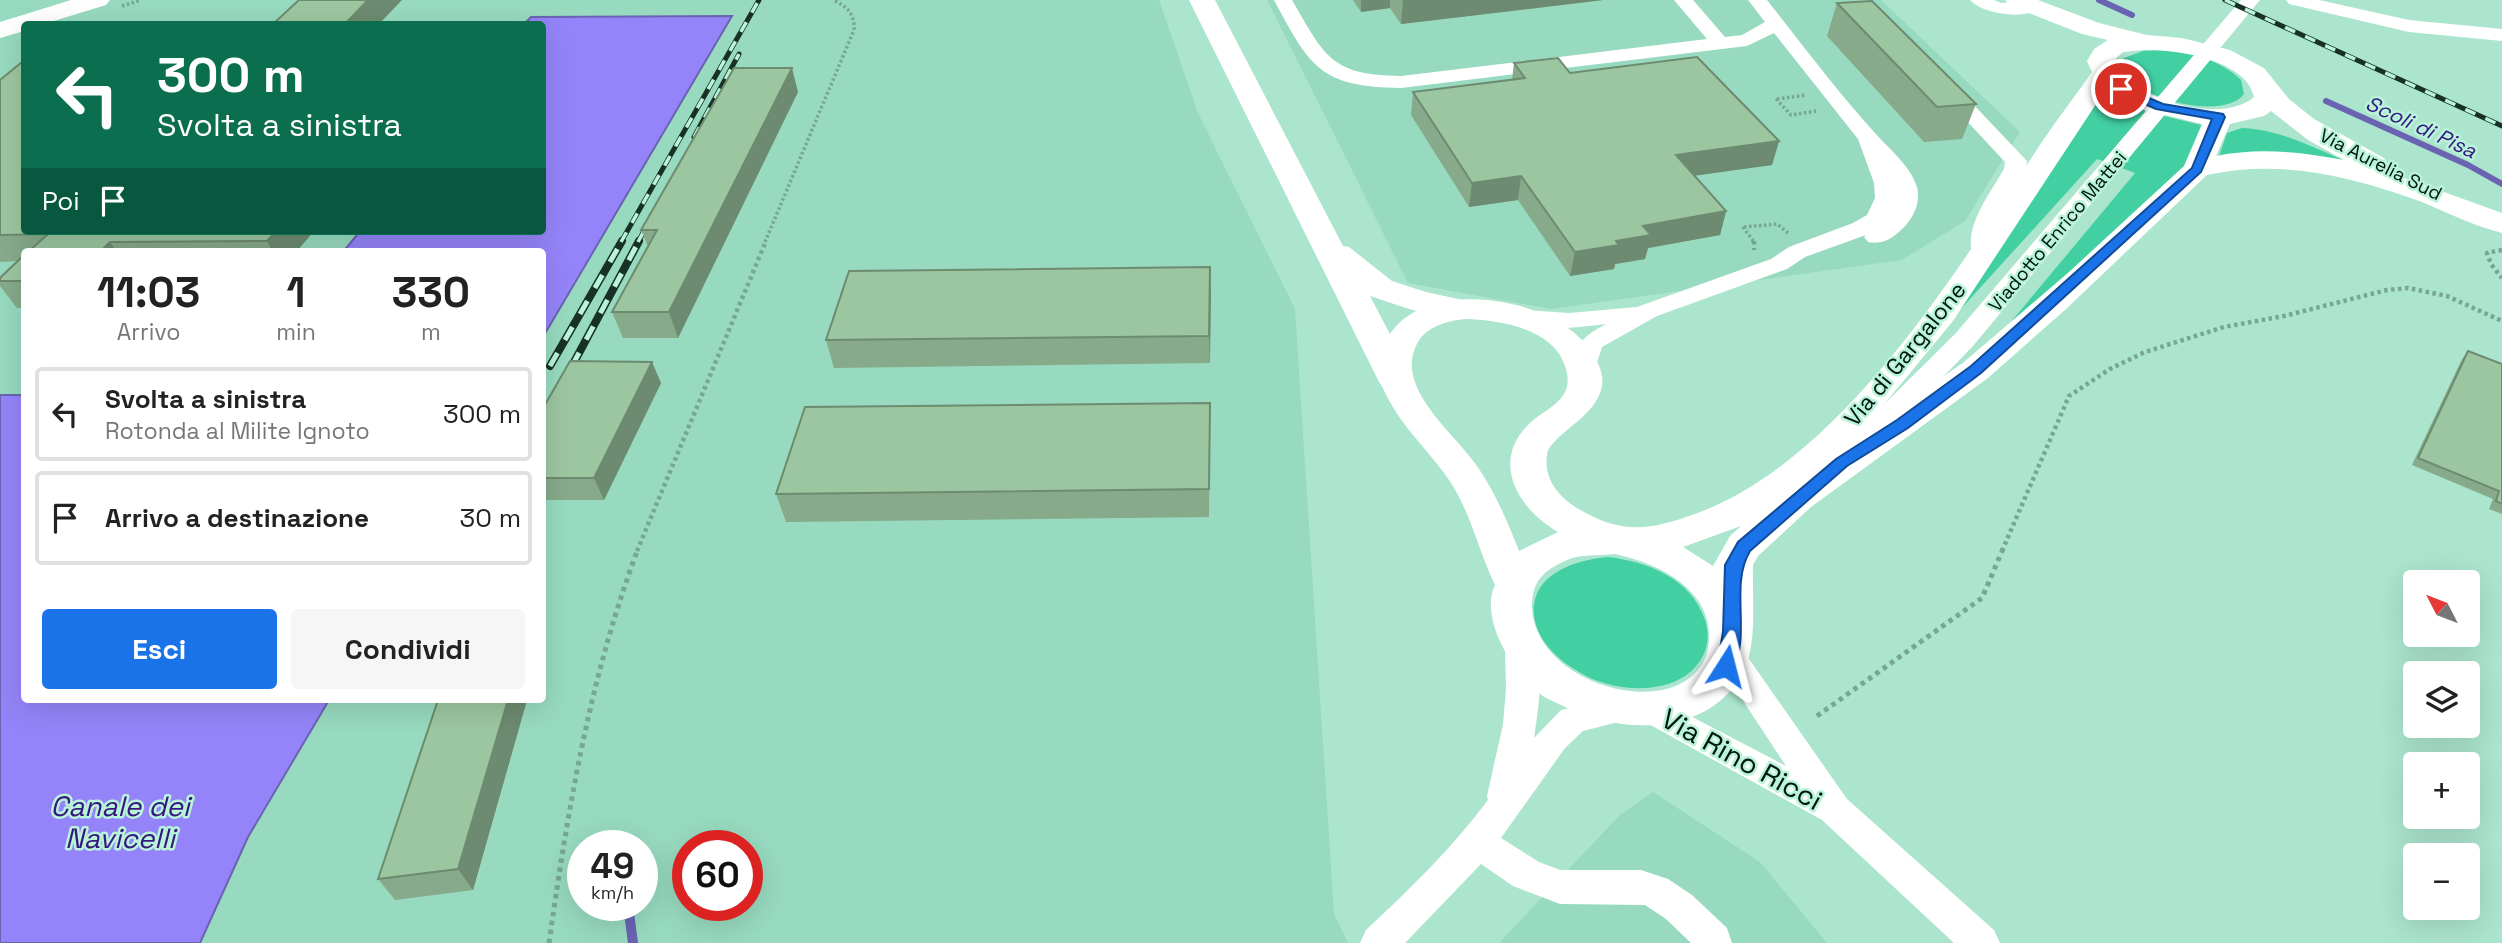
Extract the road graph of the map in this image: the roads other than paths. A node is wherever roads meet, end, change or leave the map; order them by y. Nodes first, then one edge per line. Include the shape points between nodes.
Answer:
1 (64, 0) edge
2 (97, 0) edge
3 (1202, 0) edge
4 (1283, 0) edge
5 (1683, 0) edge
6 (1757, 0) edge
7 (1979, 0) edge
8 (2251, 0) edge
9 (2295, 0) edge
10 (2030, 6) edge
11 (0, 20) edge
12 (29, 21) edge
13 (21, 24) edge
14 (1776, 24) junction
15 (0, 30) edge
16 (2502, 35) edge
17 (1747, 40) junction
18 (2151, 42) junction
19 (1720, 43) junction
20 (1800, 55) junction
21 (1927, 68) edge
22 (2102, 68) junction
23 (2269, 93) junction
24 (2226, 117) junction
25 (2002, 144) junction
26 (2049, 152) junction
27 (2370, 162) junction
28 (2197, 169) junction
29 (2502, 223) edge
30 (1326, 244) junction
31 (1984, 255) junction
32 (1465, 310) junction
33 (1648, 311) junction
34 (1525, 318) junction
35 (1584, 369) junction
36 (1396, 380) junction
37 (1834, 456) junction
38 (1623, 541) junction
39 (1514, 584) junction
40 (1730, 644) junction
41 (1521, 649) junction
42 (1636, 708) junction
43 (1835, 810) junction
44 (1500, 813) junction
45 (1478, 842) junction
46 (1714, 940) dead end
47 (1379, 943) edge
48 (1981, 943) edge

1 - 11 highway
2 - 12 highway
3 - 30 highway
4 - 19 street via 1326,67 1345,77 1372,82
5 - 19 street
6 - 14 street
7 - 10 street via 1998,9
8 - 37 street, Viadotto Enrico Mattei via 1943,364
9 - 16 street via 2409,26
10 - 18 main road via 2112,35
10 - 22 main road via 2085,38
13 - 15 highway
14 - 17 street
14 - 20 street
17 - 19 street
17 - 20 street
18 - 22 main road via 2115,47 2105,53
18 - 23 main road, Via Aurelia Sud via 2184,45 2228,58 2253,73
20 - 33 street via 1906,184 1909,199 1902,218 1890,230 1800,267 1779,264
21 - 25 street
22 - 24 main road via 2121,89 2149,103 2183,113
22 - 26 main road, Via di Gargalone
23 - 24 main road via 2261,108
23 - 27 main road, Via Aurelia Sud via 2283,110
24 - 27 main road via 2296,134
24 - 28 main road, Via di Gargalone
25 - 26 street
25 - 31 street via 2017,165 1983,225
26 - 31 main road, Via di Gargalone
27 - 29 main road, Via Aurelia Sud
28 - 29 main road via 2236,161 2320,164 2411,188
28 - 37 main road, Via di Gargalone via 1976,370 1902,424
30 - 32 highway via 1380,288
30 - 36 highway
31 - 37 main road, Via di Gargalone
32 - 34 main road
32 - 36 main road via 1432,315 1404,336 1394,364
33 - 34 street via 1569,321
33 - 35 street via 1592,342
34 - 35 main road via 1564,339
35 - 38 main road via 1583,390 1567,414 1535,439 1526,471 1557,513
36 - 39 main road via 1419,420 1465,476
37 - 38 main road, Via di Gargalone via 1737,513 1677,535
37 - 40 main road, Via di Gargalone via 1744,546 1733,565
38 - 39 main road via 1580,541 1549,549 1526,566
38 - 40 main road via 1666,554 1698,575 1721,602
39 - 41 main road via 1508,605
40 - 42 main road via 1726,666 1702,692 1684,701
40 - 43 street, Via Rino Ricci
41 - 42 main road via 1546,677 1563,688 1602,704
41 - 44 street via 1521,722
42 - 43 street, Via Rino Ricci
42 - 44 street via 1573,720 1553,738
43 - 48 street, Via Rino Ricci
44 - 45 street
45 - 46 street via 1525,874 1560,887 1655,891 1679,906
45 - 47 street

